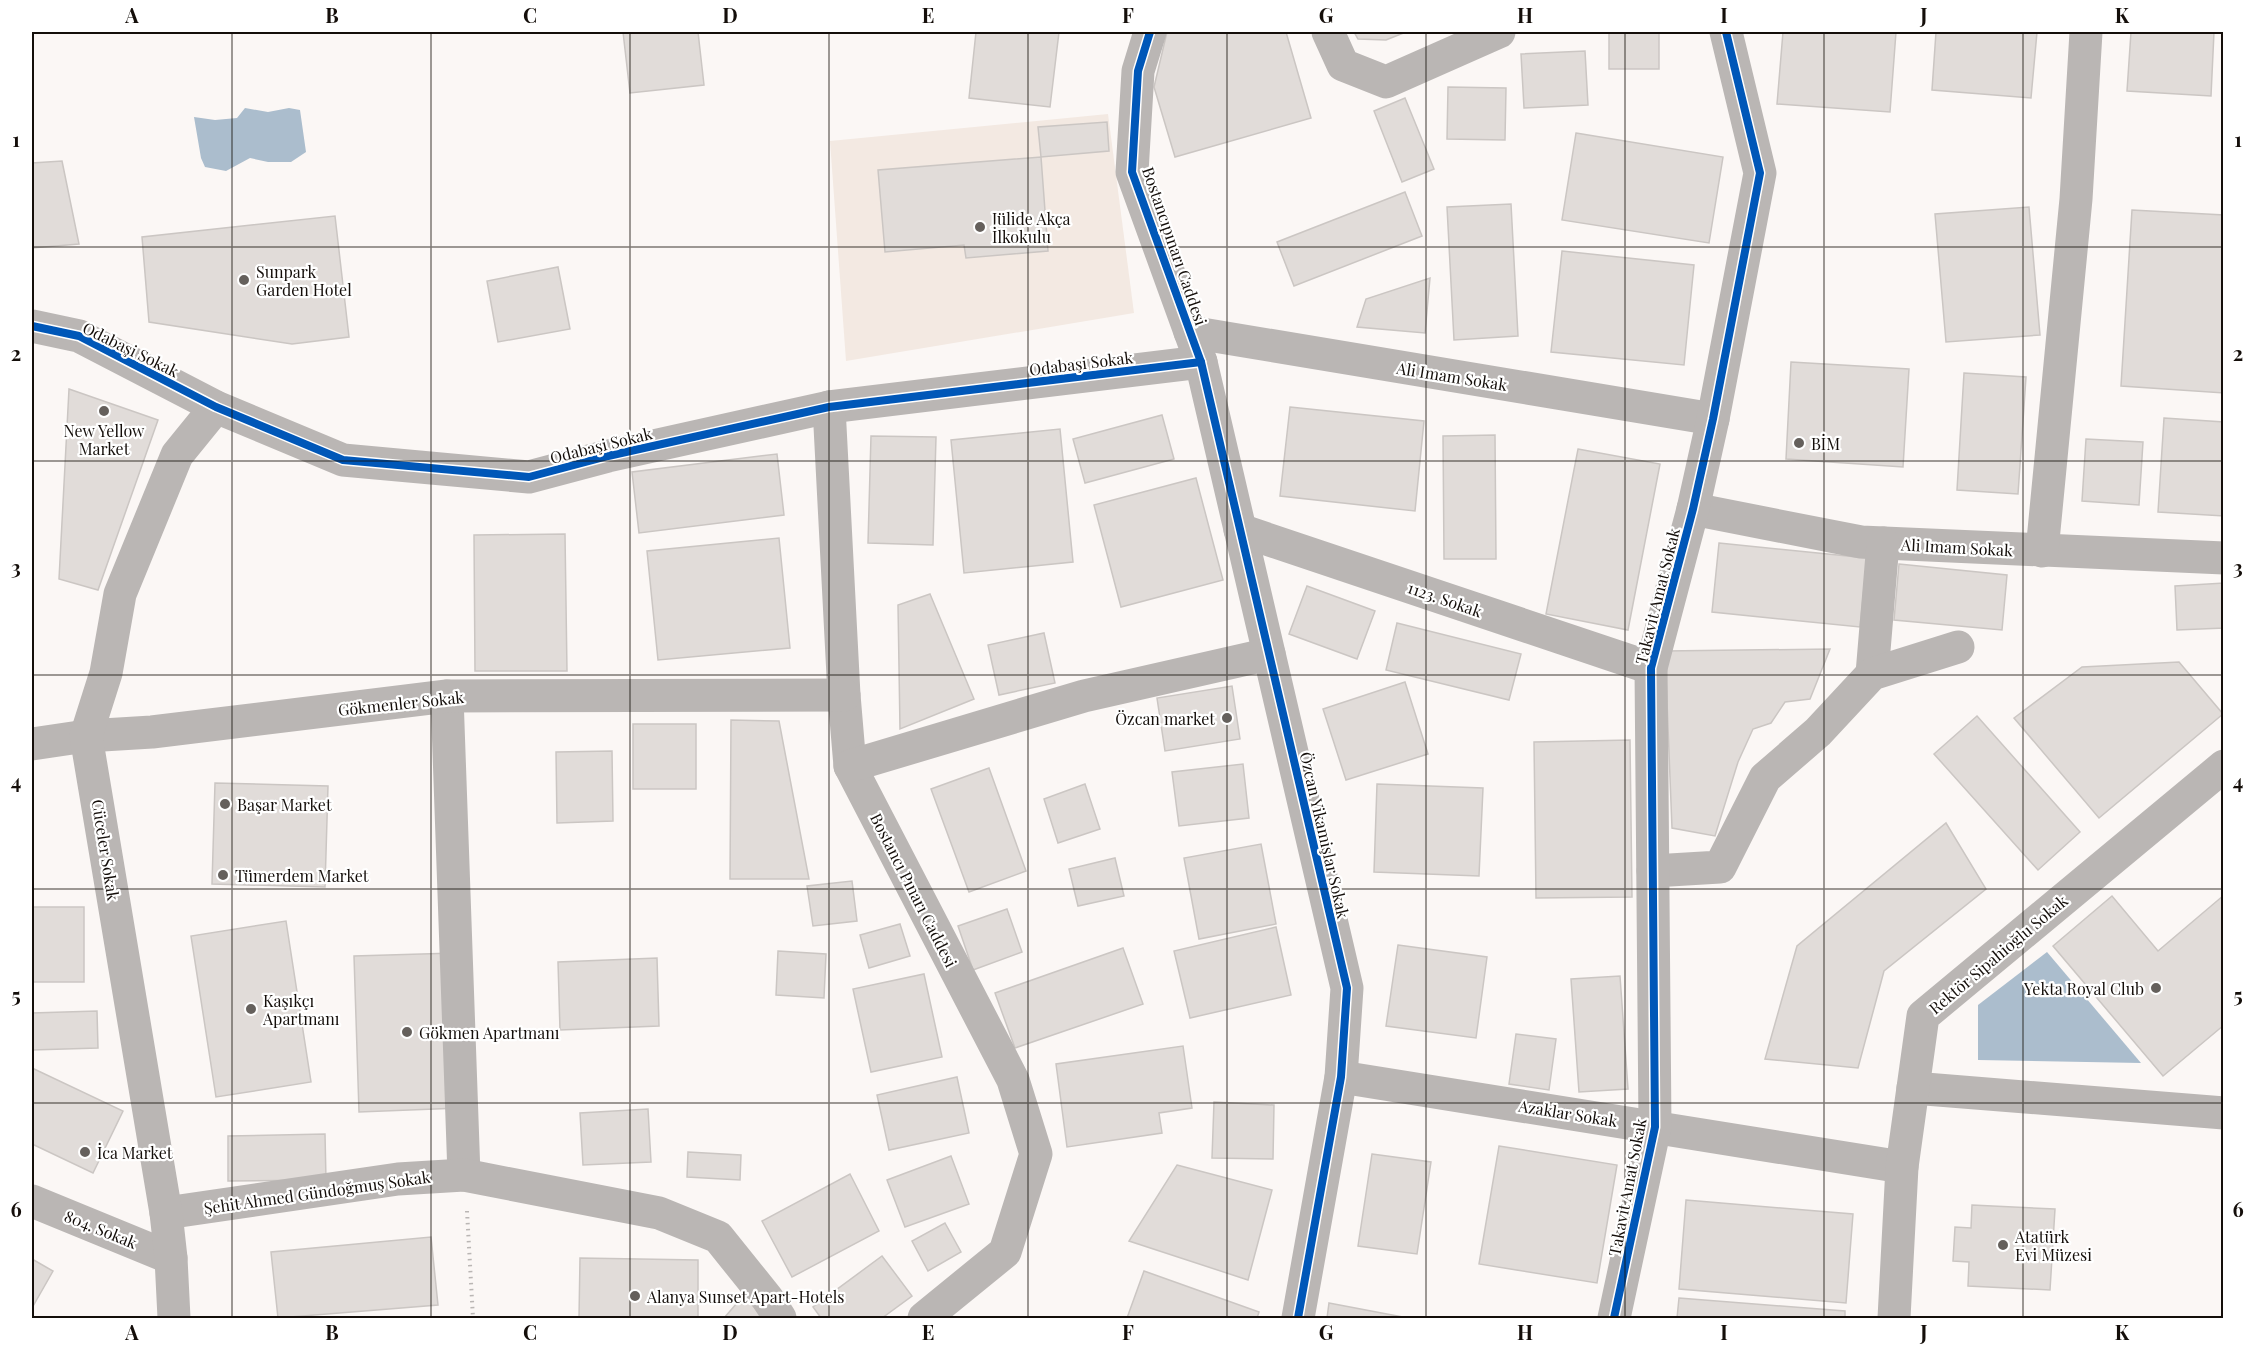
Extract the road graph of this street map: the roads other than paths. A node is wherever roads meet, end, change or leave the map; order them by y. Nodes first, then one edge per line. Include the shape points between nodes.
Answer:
1 (1150, 32) edge
2 (1328, 32) edge
3 (1498, 32) edge
4 (1726, 32) edge
5 (2086, 32) edge
6 (32, 327) edge
7 (1190, 332) junction
8 (1201, 363) junction
9 (216, 407) junction
10 (829, 407) junction
11 (1713, 419) junction
12 (1693, 510) junction
13 (1240, 530) junction
14 (1882, 543) junction
15 (2042, 551) junction
16 (2223, 558) edge
17 (1958, 647) dead end
18 (1269, 654) junction
19 (1651, 668) junction
20 (1872, 674) junction
21 (844, 695) junction
22 (447, 696) junction
23 (87, 736) junction
24 (32, 744) edge
25 (850, 766) junction
26 (2223, 766) edge
27 (1653, 871) junction
28 (1341, 1077) junction
29 (1913, 1088) junction
30 (2223, 1113) edge
31 (1655, 1127) junction
32 (1902, 1167) junction
33 (464, 1175) junction
34 (32, 1201) edge
35 (166, 1213) junction
36 (171, 1258) junction
37 (174, 1318) edge
38 (780, 1318) edge
39 (924, 1318) edge
40 (1298, 1318) edge
41 (1614, 1318) edge
42 (1894, 1318) edge

1 - 7 street, Bostancıpınarı Caddesi via 1138,71 1132,172
2 - 3 street via 1343,65 1386,82
4 - 11 street, Takavit Amat Sokak via 1760,173
5 - 15 street via 2076,199
6 - 9 street, Odabaşi Sokak via 79,336
7 - 8 street, Bostancıpınarı Caddesi
7 - 11 street, Ali Imam Sokak
8 - 10 street, Odabaşi Sokak
8 - 13 street, Özcan Yikamişlar Sokak
9 - 10 street, Odabaşi Sokak via 343,460 529,477
9 - 23 street, Cüceler Sokak via 177,455 120,594 106,673
10 - 21 street, Bostancı Pınarı Caddesi
11 - 12 street, Takavit Amat Sokak
12 - 14 street, Ali Imam Sokak
12 - 19 street, Takavit Amat Sokak
13 - 18 street, Özcan Yikamişlar Sokak
13 - 19 street, 1123. Sokak
14 - 15 street, Ali Imam Sokak
14 - 20 street
15 - 16 street, Ali Imam Sokak
17 - 20 street
18 - 25 street via 1084,696
18 - 28 street, Özcan Yikamişlar Sokak via 1347,988
19 - 27 street, Takavit Amat Sokak
20 - 27 street via 1818,732 1765,778 1720,867
21 - 22 street, Gökmenler Sokak
21 - 25 street, Bostancı Pınarı Caddesi
22 - 23 street, Gökmenler Sokak via 152,732
22 - 33 street
23 - 24 street, Gökmenler Sokak
23 - 35 street, Cüceler Sokak
25 - 39 street, Bostancı Pınarı Caddesi via 1013,1080 1036,1154 1005,1252
26 - 29 street, Rektör Sipahioğlu Sokak via 1923,1016
27 - 31 street, Takavit Amat Sokak
28 - 31 street, Azaklar Sokak
28 - 40 street, Özcan Yikamişlar Sokak
29 - 30 street
29 - 32 street, Rektör Sipahioğlu Sokak
31 - 32 street, Azaklar Sokak
31 - 41 street, Takavit Amat Sokak
32 - 42 street, Rektör Sipahioğlu Sokak
33 - 35 street, Şehit Ahmed Gündoğmuş Sokak via 398,1179
33 - 38 street, Şehit Ahmed Gündoğmuş Sokak via 659,1213 717,1237
34 - 36 street, 804. Sokak
35 - 36 street, Cüceler Sokak
36 - 37 street, Cüceler Sokak

